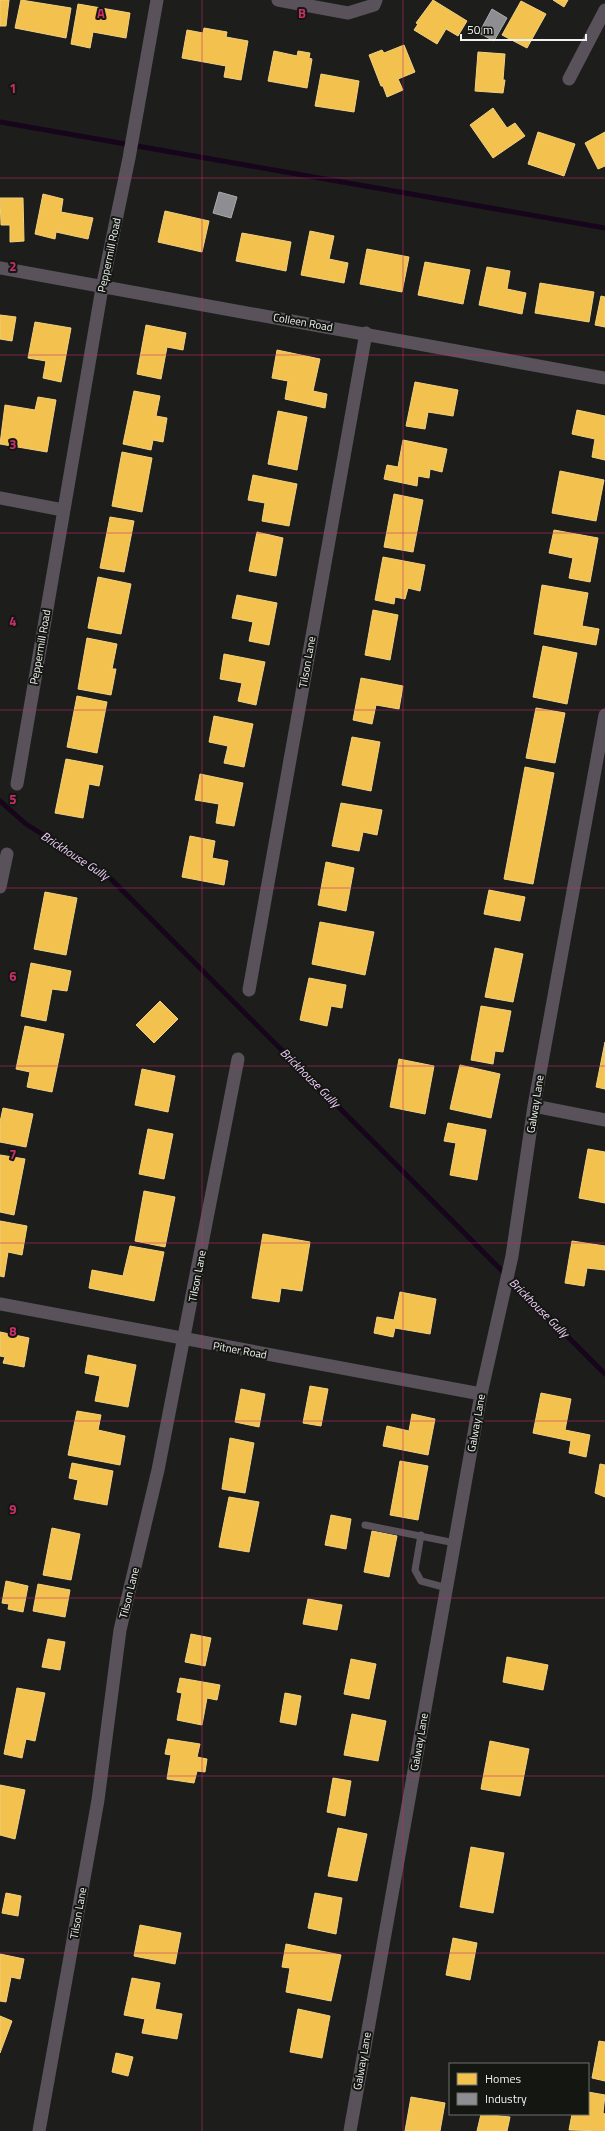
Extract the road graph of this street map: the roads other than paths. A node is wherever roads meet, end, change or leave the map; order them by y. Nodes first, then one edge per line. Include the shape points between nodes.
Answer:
1 (157, 0) edge
2 (278, 0) edge
3 (375, 2) edge
4 (605, 10) edge
5 (569, 79) dead end
6 (0, 268) edge
7 (102, 288) junction
8 (366, 333) junction
9 (605, 378) edge
10 (0, 498) edge
11 (63, 510) junction
12 (605, 715) edge
13 (17, 784) dead end
14 (7, 854) dead end
15 (0, 887) edge
16 (249, 990) dead end
17 (238, 1058) dead end
18 (534, 1106) junction
19 (605, 1120) edge
20 (0, 1304) edge
21 (185, 1340) junction
22 (481, 1394) junction
23 (365, 1525) dead end
24 (421, 1535) junction
25 (455, 1543) junction
26 (447, 1588) junction
27 (39, 2131) edge
28 (350, 2131) edge

1 - 7 street, Peppermill Road via 129,158
2 - 3 street via 348,13
4 - 5 street
6 - 7 street, Colleen Road
7 - 8 street, Colleen Road
7 - 11 street, Peppermill Road
8 - 9 street, Colleen Road
8 - 16 street, Tilson Lane
10 - 11 street
11 - 13 street, Peppermill Road
12 - 18 street, Galway Lane
14 - 15 street
17 - 21 street, Tilson Lane
18 - 19 street
18 - 22 street, Galway Lane via 512,1256
20 - 21 street, Pitner Road
21 - 22 street, Pitner Road
21 - 27 street, Tilson Lane via 158,1470 120,1630 98,1800
22 - 25 street, Galway Lane
23 - 24 lane
24 - 25 lane
24 - 26 lane via 415,1570 422,1581
25 - 26 street, Galway Lane
26 - 28 street, Galway Lane

